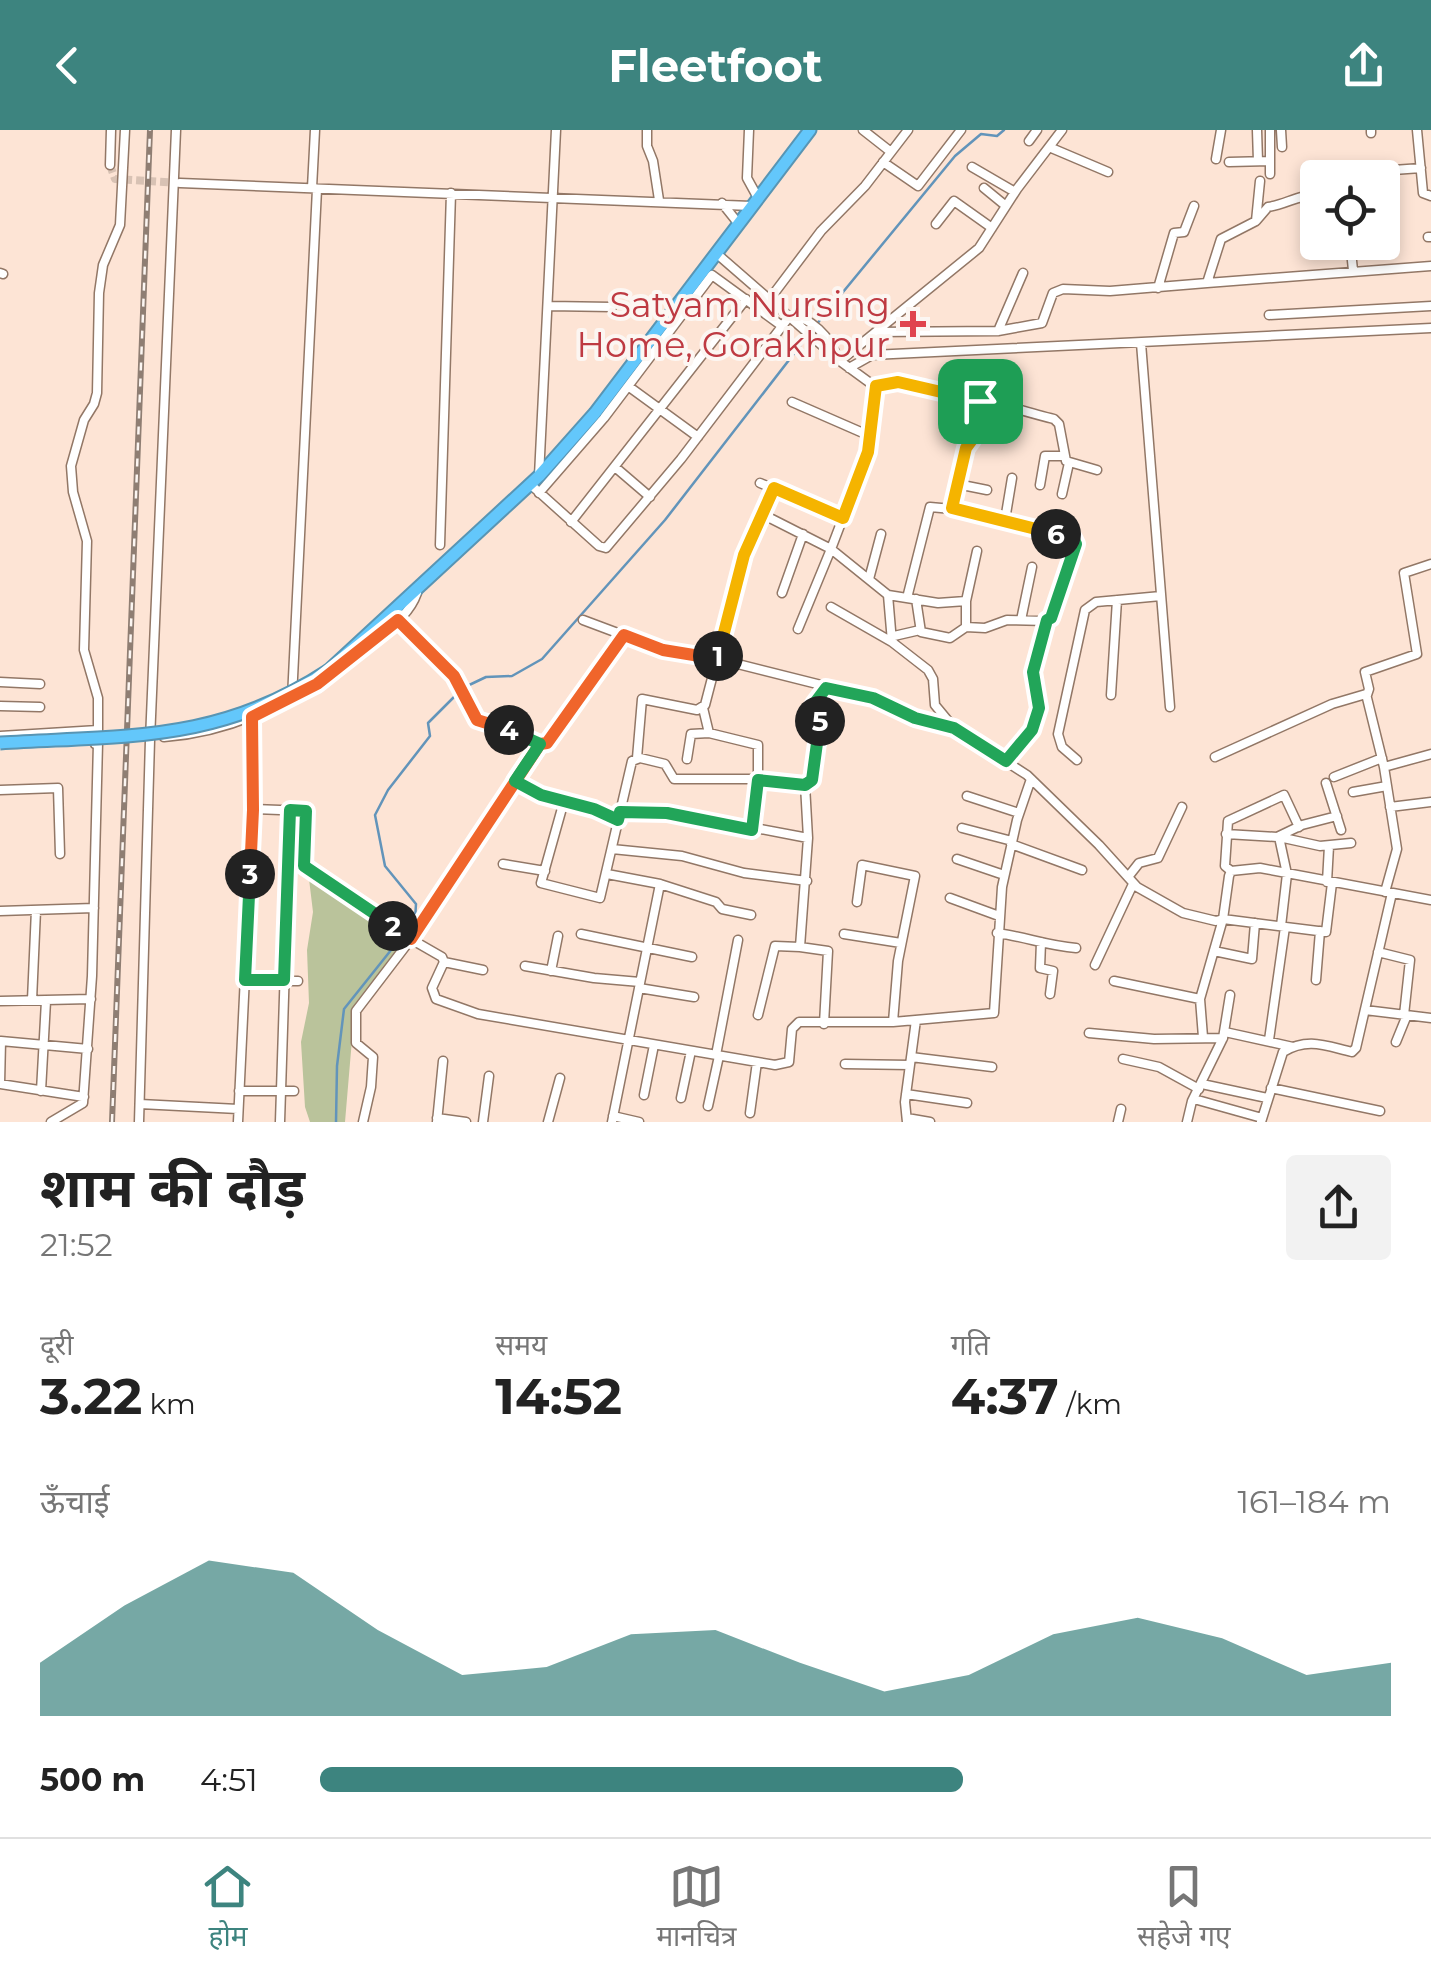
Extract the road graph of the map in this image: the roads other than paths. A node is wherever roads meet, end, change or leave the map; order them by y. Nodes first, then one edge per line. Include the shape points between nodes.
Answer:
1 (111, 130) edge
2 (124, 130) edge
3 (176, 130) edge
4 (316, 130) edge
5 (556, 130) edge
6 (647, 130) edge
7 (749, 130) edge
8 (810, 130) edge
9 (863, 130) edge
10 (908, 130) edge
11 (944, 130) edge
12 (1038, 130) edge
13 (1062, 130) edge
14 (1221, 130) edge
15 (1257, 130) edge
16 (1270, 130) edge
17 (1281, 130) edge
18 (1418, 130) edge
19 (958, 134) edge
20 (1028, 141) dead end
21 (1049, 147) junction
22 (1282, 147) dead end
23 (892, 152) junction
24 (1216, 159) dead end
25 (1270, 161) junction
26 (884, 162) junction
27 (1229, 162) dead end
28 (1258, 162) junction
29 (110, 164) dead end
30 (972, 168) dead end
31 (1421, 168) junction
32 (1400, 170) edge
33 (1108, 172) dead end
34 (1270, 174) dead end
35 (1260, 181) dead end
36 (180, 184) tunnel mouth
37 (314, 188) junction
38 (984, 188) dead end
39 (1015, 192) junction
40 (451, 193) junction
41 (1300, 194) edge
42 (554, 196) junction
43 (1431, 196) edge
44 (658, 200) junction
45 (755, 202) junction
46 (722, 203) junction
47 (1006, 206) junction
48 (1194, 206) dead end
49 (1256, 221) junction
50 (738, 223) junction
51 (936, 224) dead end
52 (992, 228) junction
53 (716, 252) junction
54 (1353, 260) edge
55 (1431, 266) edge
56 (1354, 270) junction
57 (1023, 273) dead end
58 (1207, 283) junction
59 (1158, 288) junction
60 (746, 299) junction
61 (769, 300) junction
62 (548, 306) junction
63 (1431, 306) edge
64 (612, 307) dead end
65 (1269, 316) dead end
66 (789, 317) junction
67 (805, 324) junction
68 (667, 326) junction
69 (782, 326) junction
70 (1431, 328) edge
71 (998, 331) junction
72 (876, 332) junction
73 (1140, 343) junction
74 (835, 357) junction
75 (849, 368) junction
76 (628, 386) junction
77 (876, 386) junction
78 (980, 401) junction
79 (792, 402) dead end
80 (661, 411) junction
81 (870, 436) junction
82 (698, 437) junction
83 (1066, 459) junction
84 (615, 468) junction
85 (1097, 470) dead end
86 (1012, 478) dead end
87 (760, 482) dead end
88 (536, 484) junction
89 (958, 484) junction
90 (1040, 485) dead end
91 (774, 488) junction
92 (987, 490) dead end
93 (1062, 494) dead end
94 (650, 497) junction
95 (952, 508) junction
96 (762, 514) junction
97 (843, 518) junction
98 (1005, 520) junction
99 (571, 522) junction
100 (803, 534) junction
101 (881, 534) dead end
102 (440, 544) dead end
103 (831, 548) junction
104 (977, 551) dead end
105 (1431, 564) edge
106 (1032, 567) dead end
107 (869, 580) junction
108 (782, 593) dead end
109 (413, 594) junction
110 (888, 595) junction
111 (1161, 596) junction
112 (911, 599) junction
113 (1117, 600) junction
114 (966, 602) junction
115 (831, 607) dead end
116 (398, 620) junction
117 (583, 620) dead end
118 (1021, 620) junction
119 (1047, 620) junction
120 (966, 627) junction
121 (798, 630) dead end
122 (920, 630) junction
123 (624, 635) junction
124 (892, 642) junction
125 (718, 659) junction
126 (0, 682) edge
127 (40, 684) dead end
128 (826, 688) junction
129 (1367, 695) junction
130 (1110, 696) dead end
131 (292, 698) junction
132 (0, 706) edge
133 (40, 707) dead end
134 (1170, 707) dead end
135 (702, 708) junction
136 (252, 717) junction
137 (954, 728) junction
138 (98, 730) junction
139 (709, 733) junction
140 (150, 738) junction
141 (0, 743) edge
142 (98, 744) junction
143 (540, 744) junction
144 (1431, 754) edge
145 (1215, 757) dead end
146 (637, 758) junction
147 (687, 759) dead end
148 (1076, 760) dead end
149 (1006, 761) junction
150 (1383, 763) junction
151 (1030, 778) junction
152 (758, 780) junction
153 (515, 781) junction
154 (805, 785) junction
155 (1387, 786) junction
156 (0, 790) edge
157 (1354, 792) dead end
158 (967, 796) dead end
159 (564, 801) junction
160 (1431, 802) edge
161 (1182, 807) dead end
162 (1390, 807) junction
163 (253, 810) junction
164 (290, 810) junction
165 (1019, 813) junction
166 (619, 816) junction
167 (1337, 816) junction
168 (1298, 827) junction
169 (962, 828) dead end
170 (752, 830) junction
171 (1341, 830) dead end
172 (1226, 834) junction
173 (1280, 836) junction
174 (808, 838) junction
175 (1012, 843) junction
176 (1351, 843) dead end
177 (1329, 846) junction
178 (612, 849) junction
179 (60, 854) dead end
180 (957, 859) dead end
181 (503, 864) dead end
182 (288, 866) junction
183 (304, 866) junction
184 (1082, 870) dead end
185 (545, 871) junction
186 (1232, 871) junction
187 (607, 874) junction
188 (1287, 874) junction
189 (1004, 875) junction
190 (1130, 880) junction
191 (807, 881) junction
192 (1329, 882) junction
193 (660, 884) junction
194 (1388, 892) junction
195 (950, 898) dead end
196 (1431, 900) edge
197 (857, 902) dead end
198 (94, 908) junction
199 (36, 910) junction
200 (0, 911) edge
201 (751, 915) dead end
202 (999, 916) junction
203 (1223, 919) junction
204 (1255, 923) junction
205 (1283, 926) junction
206 (1320, 932) junction
207 (997, 933) junction
208 (581, 934) dead end
209 (844, 934) dead end
210 (558, 936) dead end
211 (407, 937) junction
212 (738, 940) dead end
213 (1042, 942) junction
214 (901, 943) junction
215 (647, 947) junction
216 (800, 947) junction
217 (1076, 948) dead end
218 (1214, 951) junction
219 (1378, 952) junction
220 (692, 957) dead end
221 (444, 962) junction
222 (1095, 965) dead end
223 (525, 966) dead end
224 (482, 970) dead end
225 (551, 971) junction
226 (245, 980) junction
227 (284, 980) junction
228 (1316, 980) dead end
229 (298, 981) dead end
230 (1114, 981) dead end
231 (640, 985) junction
232 (1050, 994) dead end
233 (1230, 995) dead end
234 (694, 997) dead end
235 (91, 998) junction
236 (1200, 999) junction
237 (32, 1000) junction
238 (0, 1001) edge
239 (46, 1001) junction
240 (1365, 1010) junction
241 (758, 1015) dead end
242 (1406, 1015) junction
243 (1431, 1018) edge
244 (916, 1020) junction
245 (893, 1022) junction
246 (824, 1024) junction
247 (1088, 1033) dead end
248 (1224, 1035) junction
249 (1202, 1037) junction
250 (628, 1040) junction
251 (1268, 1040) junction
252 (1, 1041) edge
253 (1396, 1042) dead end
254 (654, 1045) junction
255 (43, 1046) junction
256 (1293, 1046) junction
257 (88, 1049) junction
258 (691, 1051) junction
259 (717, 1056) junction
260 (1124, 1058) dead end
261 (443, 1061) dead end
262 (911, 1061) junction
263 (757, 1062) junction
264 (845, 1064) dead end
265 (992, 1067) dead end
266 (489, 1076) dead end
267 (560, 1078) dead end
268 (0, 1084) edge
269 (1201, 1087) junction
270 (239, 1091) junction
271 (281, 1091) junction
272 (294, 1091) dead end
273 (41, 1092) junction
274 (1269, 1093) junction
275 (906, 1094) junction
276 (644, 1095) dead end
277 (84, 1097) junction
278 (680, 1098) dead end
279 (1194, 1099) junction
280 (967, 1103) dead end
281 (140, 1104) junction
282 (708, 1106) dead end
283 (238, 1109) junction
284 (1122, 1109) dead end
285 (1380, 1111) dead end
286 (750, 1113) dead end
287 (612, 1119) edge
288 (437, 1120) edge
289 (907, 1120) edge
290 (1262, 1120) edge
291 (52, 1122) edge
292 (139, 1122) edge
293 (238, 1122) edge
294 (280, 1122) edge
295 (364, 1122) edge
296 (466, 1122) edge
297 (484, 1122) edge
298 (548, 1122) edge
299 (639, 1122) edge
300 (930, 1122) edge
301 (1118, 1122) edge
302 (1187, 1122) edge

1 - 29 street
2 - 138 street via 120,225 100,293 97,394 71,466 87,541 84,650 98,698
3 - 140 street
4 - 37 street
5 - 42 street
6 - 44 street
7 - 45 street via 747,178
8 - 45 highway
9 - 23 street
10 - 23 street
11 - 19 street
12 - 20 street
13 - 21 street
14 - 24 street
15 - 28 street
16 - 25 street
17 - 22 street
18 - 31 street
19 - 26 street via 918,186
21 - 33 street
21 - 39 street
23 - 26 street
25 - 28 street
25 - 34 street
26 - 61 street
27 - 28 street
30 - 39 street
31 - 32 street
31 - 43 street via 1423,193
35 - 49 street
36 - 37 street
37 - 40 street
37 - 131 street
38 - 47 street
39 - 47 street
40 - 42 street
40 - 102 street
41 - 49 street via 1268,207
42 - 44 street
42 - 62 street
44 - 46 street
45 - 46 street
45 - 50 highway
46 - 50 street
47 - 52 street
48 - 59 street via 1184,232 1174,233
49 - 58 street via 1220,240
50 - 53 highway
51 - 52 street via 954,201
52 - 72 street via 975,252
53 - 61 street
53 - 68 highway
54 - 56 street
55 - 56 street
56 - 58 street
57 - 71 street
58 - 59 street
59 - 71 street via 1057,290 1042,323
60 - 68 street via 713,275
60 - 69 street
60 - 80 street
61 - 66 street
62 - 64 street
62 - 88 street
63 - 65 street
66 - 67 street
66 - 69 street
67 - 74 street
67 - 74 street via 827,339
68 - 76 street
68 - 88 highway
69 - 82 street
70 - 73 street
71 - 72 street
72 - 74 street
73 - 75 street via 872,355
73 - 111 street
74 - 75 street
75 - 77 street
76 - 80 street
76 - 88 street
77 - 78 street via 898,382
77 - 81 street
78 - 83 street via 1057,421
78 - 89 street
79 - 81 street
80 - 82 street
80 - 84 street
81 - 97 street
82 - 94 street
83 - 85 street
83 - 90 street via 1046,454
83 - 93 street
84 - 94 street
84 - 99 street
86 - 98 street
87 - 91 street
88 - 99 street
88 - 109 highway
89 - 92 street
89 - 95 street
91 - 96 street
91 - 97 street
94 - 99 street via 606,548
95 - 98 street
95 - 112 street via 930,507
96 - 100 street
96 - 125 street
97 - 103 street
98 - 119 street via 1075,541
100 - 103 street
100 - 108 street
101 - 107 street
103 - 107 street
103 - 121 street
104 - 114 street
105 - 129 street via 1404,573 1417,654 1365,672
106 - 118 street
107 - 110 street
109 - 116 street via 411,610
109 - 141 highway, bridge via 329,670 237,718 169,732
110 - 112 street
110 - 124 street
111 - 113 street
111 - 134 street
112 - 114 street
112 - 122 street
113 - 130 street
113 - 148 street via 1092,603 1084,615 1058,734
114 - 120 street
115 - 124 street
116 - 131 street
116 - 143 street via 454,676 477,720
117 - 123 street
118 - 119 street
118 - 120 street
119 - 149 street via 1033,672 1039,708 1032,730
120 - 122 street via 950,638
122 - 124 street
123 - 125 street
123 - 143 street
124 - 137 street via 928,670 935,705
125 - 128 street
125 - 135 street
126 - 127 street
128 - 137 street
128 - 154 street via 814,704 820,718 812,780
129 - 145 street
129 - 150 street
131 - 136 street
132 - 133 street
135 - 139 street
135 - 146 street via 642,699
136 - 140 street
136 - 163 street
137 - 149 street
138 - 141 street
138 - 142 street
139 - 147 street via 691,734
139 - 152 street via 758,745
140 - 281 street
141 - 142 street
142 - 198 street
143 - 153 street
144 - 150 street
146 - 152 street via 665,764 674,779
146 - 166 street
149 - 151 street
150 - 155 street
150 - 167 street via 1330,780
151 - 165 street
151 - 190 street
152 - 154 street
152 - 170 street
153 - 159 street
153 - 211 street
154 - 174 street
155 - 157 street
155 - 162 street
156 - 179 street via 58,788
158 - 165 street
159 - 166 street
159 - 185 street
160 - 162 street
161 - 190 street via 1158,858 1138,862
162 - 194 street via 1397,849
163 - 164 street
163 - 226 street
164 - 182 street
164 - 183 street via 306,811
165 - 175 street
166 - 170 street via 677,814
166 - 178 street
167 - 168 street
167 - 171 street
168 - 172 street via 1282,795 1228,822
168 - 173 street
169 - 175 street
170 - 174 street
172 - 173 street
172 - 186 street via 1225,866
173 - 177 street
173 - 188 street
174 - 191 street
175 - 184 street
175 - 189 street
176 - 177 street
177 - 192 street
178 - 187 street
178 - 191 street
180 - 189 street
181 - 185 street
182 - 183 street
182 - 227 street
183 - 211 street
185 - 187 street via 542,884 599,898
186 - 188 street
186 - 203 street
187 - 193 street
188 - 192 street
188 - 205 street
189 - 202 street
190 - 203 street via 1183,913
190 - 222 street
191 - 216 street
192 - 194 street
192 - 206 street via 1326,932
193 - 201 street
193 - 215 street
194 - 196 street
194 - 219 street
195 - 202 street
197 - 214 street via 862,865 914,875
198 - 199 street
198 - 235 street
199 - 200 street
199 - 237 street
202 - 207 street
203 - 204 street
203 - 218 street
204 - 205 street
204 - 218 street via 1252,959
205 - 206 street
205 - 251 street
206 - 228 street
207 - 213 street
207 - 244 street via 994,1013
208 - 215 street
209 - 214 street
210 - 225 street
211 - 221 street
211 - 295 street via 356,1010 356,1044 373,1057
212 - 259 street
213 - 217 street
213 - 232 street via 1040,968 1053,971
214 - 245 street
215 - 220 street
215 - 231 street
216 - 241 street via 774,946
216 - 246 street via 828,951
218 - 236 street
219 - 240 street
219 - 242 street via 1410,960
221 - 224 street
221 - 250 street via 432,988 436,998 478,1014
223 - 225 street
225 - 231 street
226 - 227 street
226 - 270 street
227 - 229 street
227 - 271 street
230 - 236 street
231 - 234 street
231 - 250 street
233 - 248 street
235 - 239 street
235 - 257 street
236 - 249 street
237 - 238 street
237 - 239 street
239 - 255 street
240 - 242 street
240 - 256 street via 1352,1052 1317,1042
242 - 243 street
242 - 253 street
244 - 245 street
244 - 262 street
245 - 246 street
246 - 263 street via 794,1024 784,1065
247 - 249 street
248 - 249 street
248 - 251 street
248 - 269 street
250 - 254 street
250 - 287 street
251 - 256 street
252 - 255 street
252 - 268 street
254 - 258 street
254 - 276 street
255 - 257 street
255 - 273 street
256 - 274 street via 1283,1052
257 - 277 street
258 - 259 street
258 - 278 street
259 - 263 street
259 - 282 street
260 - 269 street
261 - 288 street
262 - 264 street
262 - 265 street
262 - 275 street
263 - 286 street
266 - 297 street
267 - 298 street
268 - 273 street
269 - 274 street
269 - 279 street
270 - 271 street
270 - 283 street
271 - 272 street
271 - 294 street
273 - 277 street
274 - 285 street
274 - 290 street
275 - 280 street
275 - 289 street
277 - 291 street
279 - 290 street
279 - 302 street
281 - 283 street
281 - 292 street
283 - 293 street
284 - 301 street
287 - 299 street
288 - 296 street
289 - 300 street

